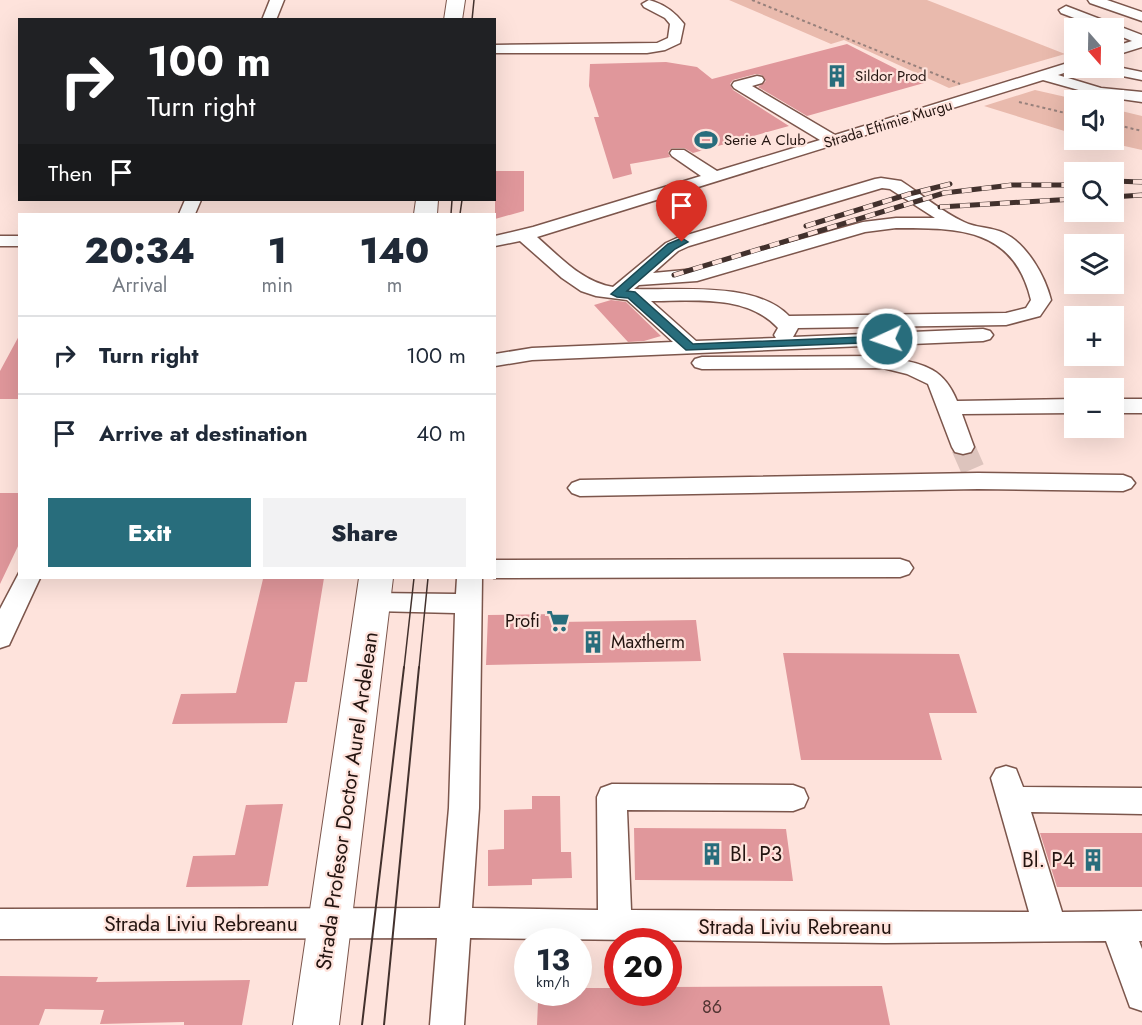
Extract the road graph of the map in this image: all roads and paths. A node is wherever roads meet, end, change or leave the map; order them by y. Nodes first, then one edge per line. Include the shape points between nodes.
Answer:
1 (278, 0) edge
2 (456, 0) edge
3 (752, 0) edge
4 (1095, 0) edge
5 (649, 3) dead end
6 (1066, 10) dead end
7 (1142, 17) edge
8 (270, 18) edge
9 (453, 18) edge
10 (1142, 41) edge
11 (1124, 48) edge
12 (496, 49) edge
13 (1064, 68) edge
14 (1124, 72) edge
15 (1042, 75) junction
16 (1142, 76) edge
17 (757, 80) dead end
18 (987, 94) junction
19 (1142, 97) edge
20 (1064, 113) edge
21 (1124, 127) edge
22 (1142, 131) edge
23 (834, 141) junction
24 (678, 153) dead end
25 (714, 177) junction
26 (960, 227) junction
27 (524, 235) junction
28 (0, 241) edge
29 (18, 241) edge
30 (496, 241) edge
31 (627, 290) junction
32 (1039, 292) junction
33 (785, 322) junction
34 (769, 344) junction
35 (690, 347) junction
36 (496, 361) edge
37 (496, 361) edge
38 (1142, 405) edge
39 (1064, 406) edge
40 (1124, 406) edge
41 (949, 408) junction
42 (963, 447) tunnel mouth
43 (1123, 483) dead end
44 (580, 488) dead end
45 (900, 568) dead end
46 (496, 569) edge
47 (27, 579) edge
48 (375, 590) edge
49 (468, 591) edge
50 (0, 638) edge
51 (793, 798) dead end
52 (1142, 801) edge
53 (454, 923) junction
54 (0, 924) edge
55 (329, 924) junction
56 (615, 925) junction
57 (1050, 926) junction
58 (1130, 926) edge
59 (1142, 995) edge
60 (316, 1025) edge
61 (447, 1025) edge

1 - 8 street
2 - 9 main road
3 - 18 path
4 - 7 street
5 - 12 street via 677,24 675,40 669,44 636,49
6 - 10 street
10 - 11 street
13 - 15 street, Strada Eftimie Murgu
14 - 16 street
15 - 18 street, Strada Eftimie Murgu
15 - 19 street via 1100,92
17 - 23 street via 739,85
18 - 20 path
18 - 23 street, Strada Eftimie Murgu
21 - 22 path
23 - 25 street, Strada Eftimie Murgu
24 - 25 street
25 - 27 street, Strada Eftimie Murgu
26 - 31 street via 886,222 863,226 697,275
26 - 31 street via 895,185 880,183 682,242
26 - 32 street via 1008,242
27 - 30 street, Strada Eftimie Murgu
27 - 31 street via 583,284 598,291
28 - 29 street
31 - 33 street via 736,298 770,311
31 - 35 street
32 - 33 street via 1041,300 1033,312 1006,319
32 - 34 street via 1047,309 1046,319 1021,332
33 - 34 street via 787,333
34 - 35 street
35 - 36 street via 532,354
37 - 41 street via 883,362 914,369 935,380
38 - 40 street
39 - 41 street
41 - 42 street
43 - 44 street via 976,477
45 - 46 street
47 - 50 street
48 - 49 street
48 - 55 main road, Strada Profesor Doctor Aurel Ardelean
49 - 53 street via 464,808
51 - 56 street via 612,797
52 - 57 street via 1009,789
53 - 55 street, Strada Liviu Rebreanu
53 - 56 street, Strada Liviu Rebreanu
53 - 61 street
54 - 55 street, Strada Liviu Rebreanu
55 - 60 main road, Strada Profesor Doctor Aurel Ardelean
56 - 57 street, Strada Liviu Rebreanu
57 - 58 street, Strada Liviu Rebreanu
58 - 59 street

